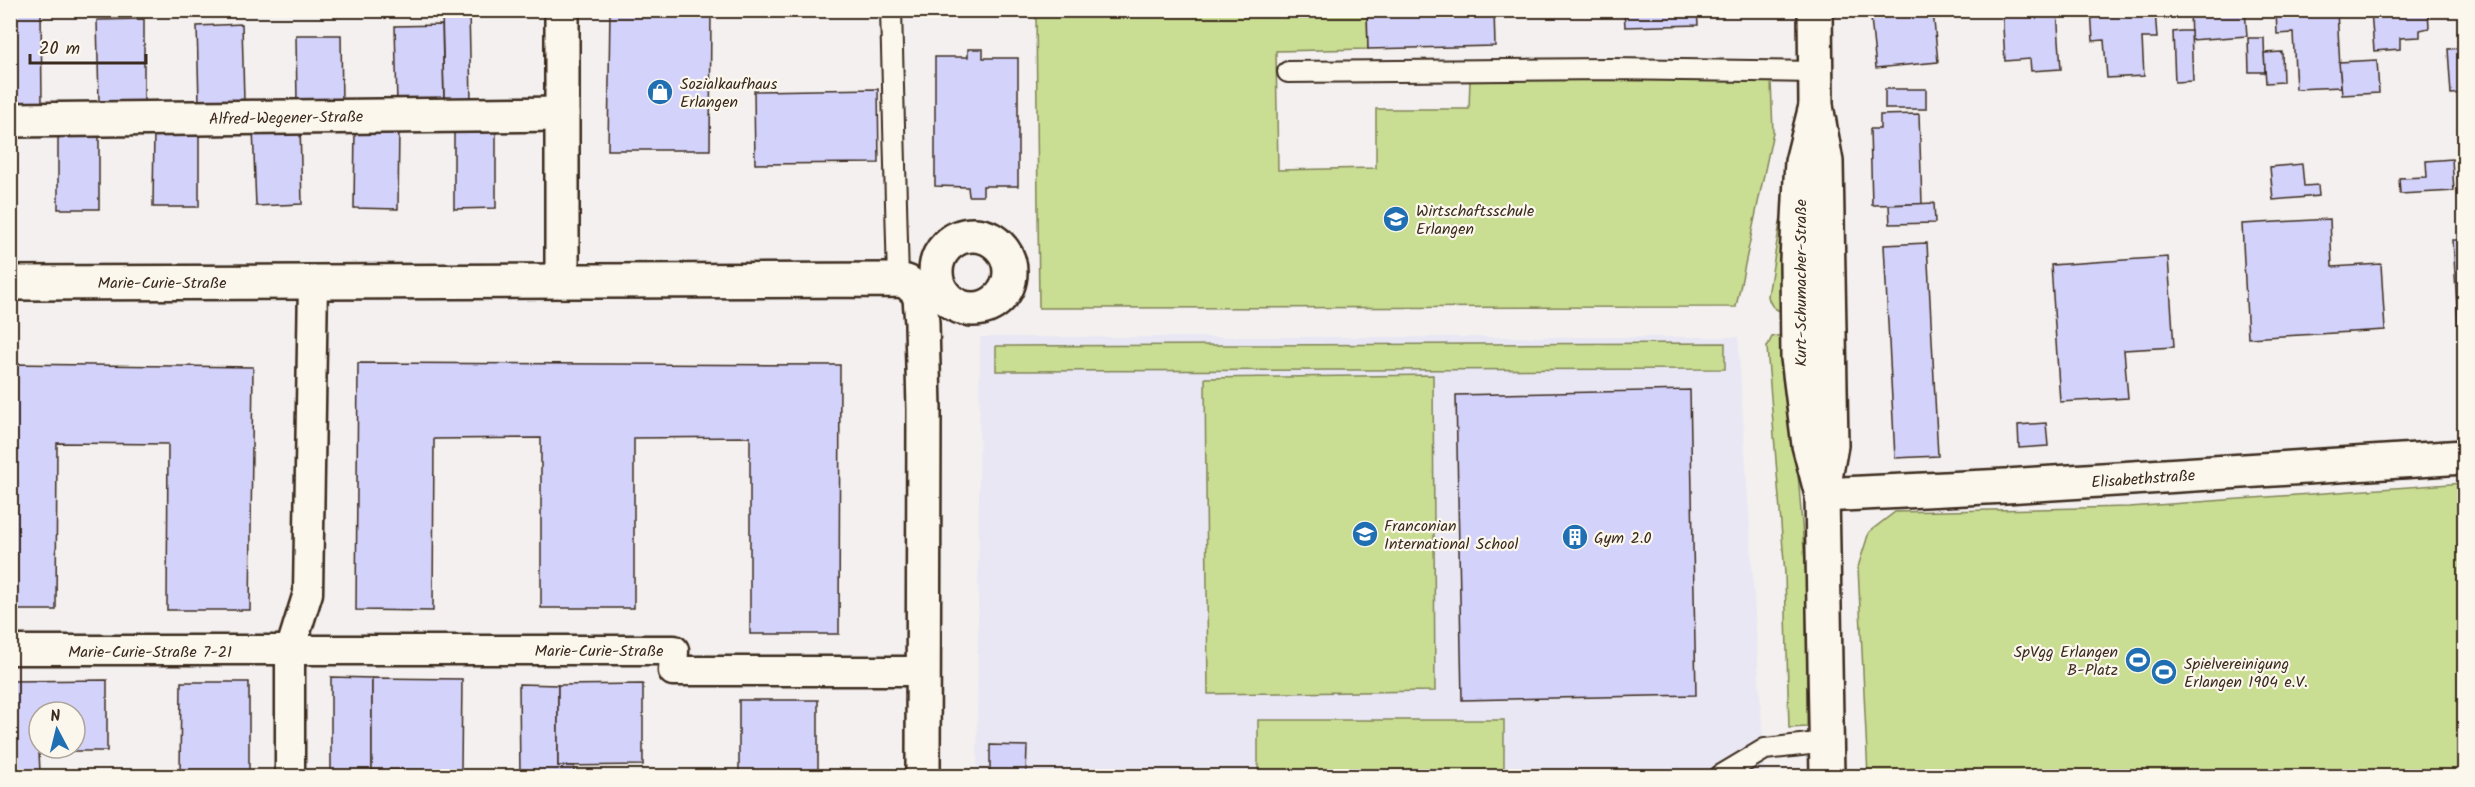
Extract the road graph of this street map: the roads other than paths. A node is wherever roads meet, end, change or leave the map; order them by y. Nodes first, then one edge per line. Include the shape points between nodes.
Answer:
1 (562, 10) edge
2 (891, 10) edge
3 (1815, 10) edge
4 (1288, 72) dead end
5 (1815, 72) junction
6 (562, 114) junction
7 (10, 120) edge
8 (562, 281) junction
9 (313, 282) junction
10 (10, 283) edge
11 (919, 288) junction
12 (2464, 457) edge
13 (1822, 495) junction
14 (10, 650) edge
15 (290, 651) junction
16 (922, 670) junction
17 (1827, 742) junction
18 (290, 777) edge
19 (923, 777) edge
20 (1720, 777) edge
21 (1827, 777) edge

1 - 6 street
2 - 11 lane
3 - 5 street, Kurt-Schumacher-Straße
4 - 5 lane
5 - 13 street, Kurt-Schumacher-Straße via 1816,106 1801,178 1798,358 1809,446
6 - 7 street, Alfred-Wegener-Straße
6 - 8 street
8 - 9 street, Marie-Curie-Straße
8 - 11 street, Marie-Curie-Straße
9 - 10 street, Marie-Curie-Straße
9 - 15 street via 308,593
11 - 16 street via 924,410
12 - 13 street, Elisabethstraße
13 - 17 street, Kurt-Schumacher-Straße
14 - 15 street, Marie-Curie-Straße 7-21
15 - 16 street, Marie-Curie-Straße via 674,650 673,671
15 - 18 street
16 - 19 street
17 - 20 lane via 1765,749
17 - 21 street, Kurt-Schumacher-Straße

